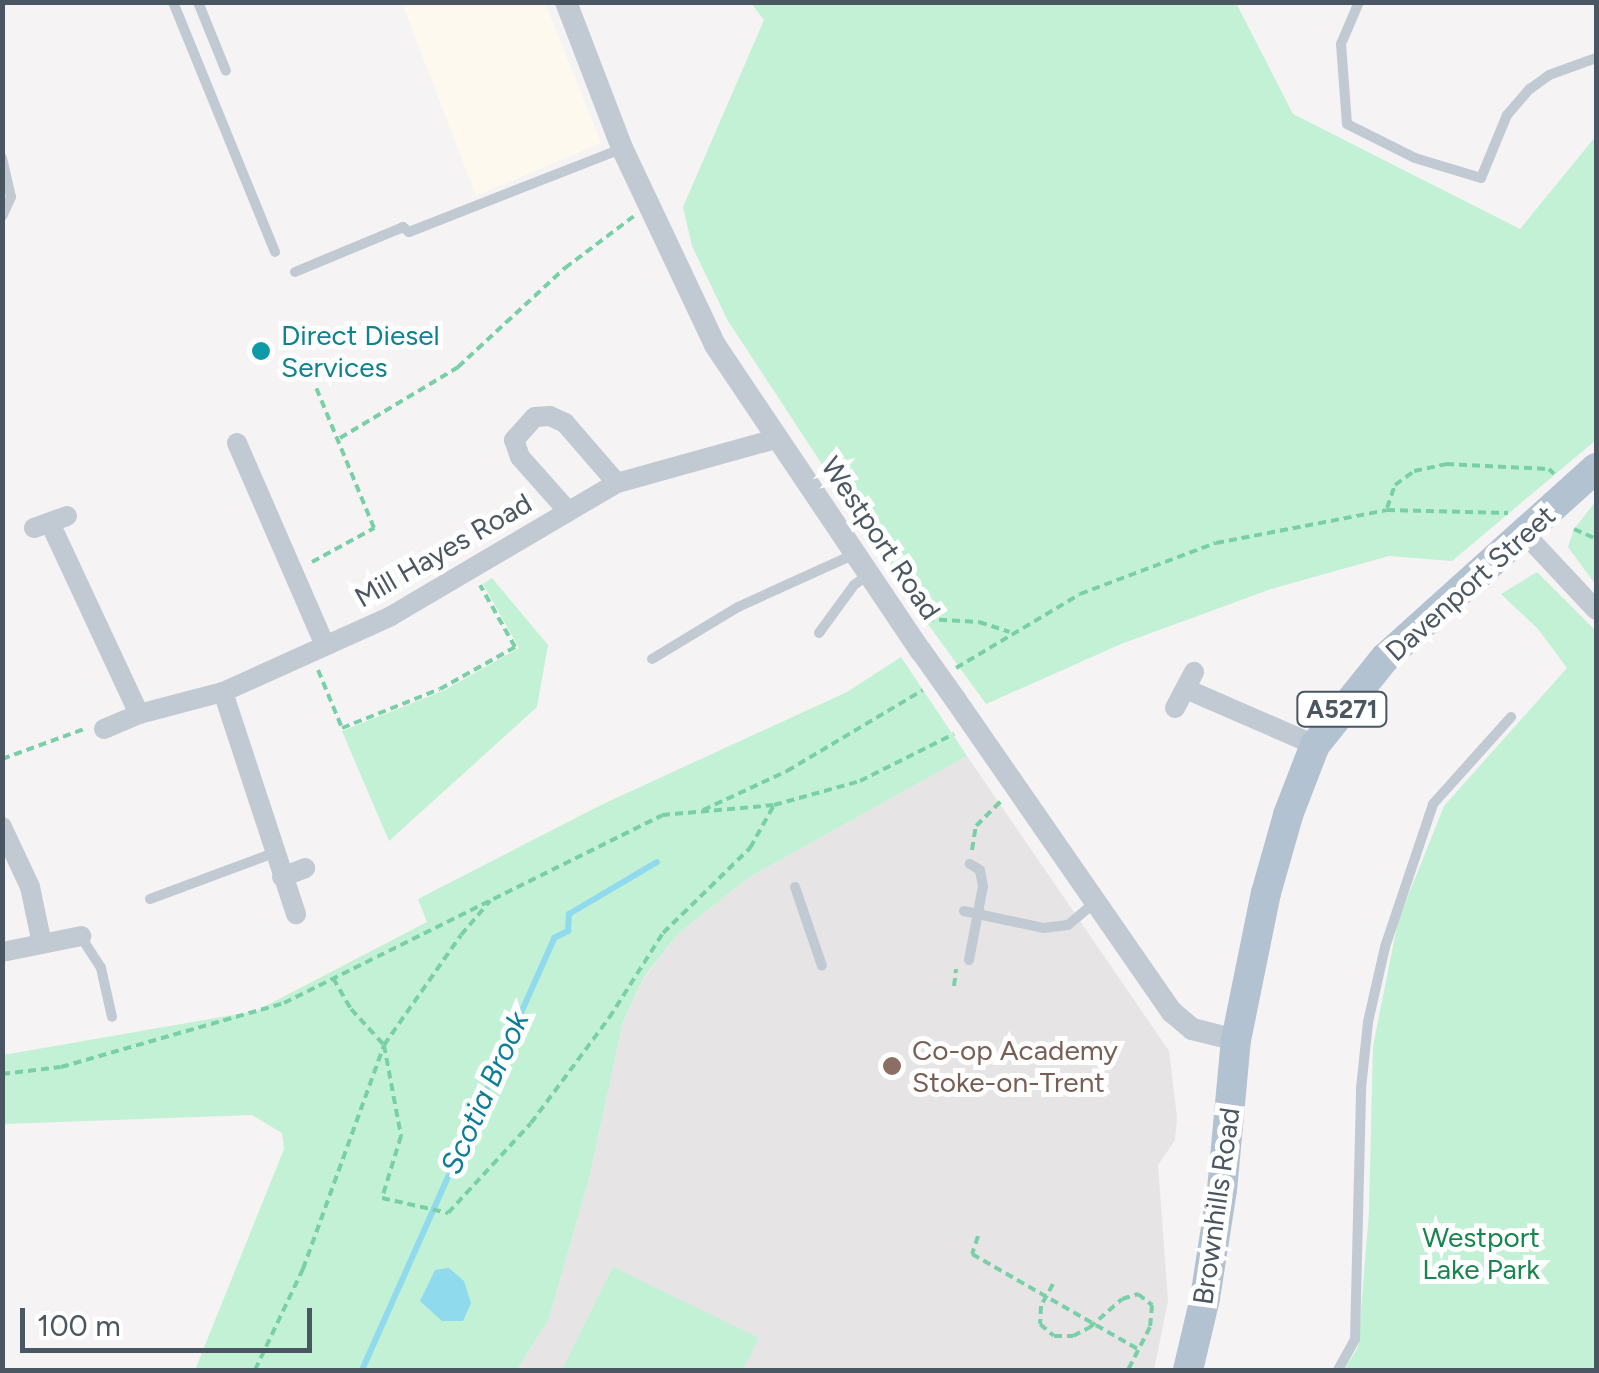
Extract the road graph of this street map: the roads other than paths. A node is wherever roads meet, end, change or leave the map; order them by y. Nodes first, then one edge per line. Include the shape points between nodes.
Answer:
1 (174, 2) edge
2 (198, 2) edge
3 (566, 2) edge
4 (1358, 2) edge
5 (1596, 58) edge
6 (226, 70) dead end
7 (622, 148) junction
8 (2, 158) edge
9 (2, 216) edge
10 (275, 252) dead end
11 (295, 272) dead end
12 (776, 439) junction
13 (237, 443) dead end
14 (1596, 468) edge
15 (616, 483) junction
16 (567, 510) junction
17 (50, 522) dead end
18 (1518, 524) junction
19 (856, 554) junction
20 (869, 574) junction
21 (1596, 610) edge
22 (818, 633) dead end
23 (318, 648) junction
24 (652, 659) dead end
25 (223, 692) junction
26 (1175, 708) dead end
27 (139, 714) junction
28 (1512, 717) dead end
29 (104, 729) road end
30 (1315, 746) junction
31 (2, 826) edge
32 (274, 853) junction
33 (970, 864) road end
34 (305, 868) dead end
35 (282, 877) junction
36 (794, 887) dead end
37 (150, 899) dead end
38 (1095, 902) junction
39 (964, 912) dead end
40 (296, 914) dead end
41 (978, 914) junction
42 (81, 936) joint
43 (42, 944) junction
44 (2, 952) edge
45 (969, 960) dead end
46 (822, 966) dead end
47 (112, 1017) dead end
48 (1236, 1040) junction
49 (1188, 1370) edge
50 (1338, 1370) edge

1 - 10 lane
2 - 6 lane
3 - 7 street, Westport Road
4 - 5 lane via 1341,44 1347,124 1415,158 1482,178 1508,115 1530,89
7 - 11 lane
7 - 12 street, Westport Road via 715,345
8 - 9 lane via 11,197
12 - 15 street, Mill Hayes Road
12 - 19 street, Westport Road
13 - 23 street via 294,572
14 - 18 main road, Davenport Street / A5271
15 - 16 street, Mill Hayes Road
15 - 16 street via 565,422 535,417 514,440 520,457
16 - 23 street, Mill Hayes Road via 391,616
17 - 27 street
18 - 21 street
18 - 30 main road, Davenport Street / A5271 via 1386,658
19 - 20 street, Westport Road
19 - 24 lane via 738,608
20 - 22 lane
20 - 38 street, Westport Road, bridge
23 - 25 street, Mill Hayes Road
25 - 27 street, Mill Hayes Road
25 - 32 street
26 - 30 street via 1190,680
27 - 29 street, Mill Hayes Road
28 - 50 lane via 1433,804 1385,946 1360,1088 1354,1338
30 - 48 main road, Davenport Street / A5271 via 1266,893
31 - 43 street via 30,888
32 - 35 street
32 - 37 lane
33 - 41 lane via 980,870
34 - 35 street
35 - 40 street
36 - 46 lane
38 - 41 lane via 1068,925 1043,928
38 - 48 street, Westport Road via 1172,1012 1192,1028
39 - 41 lane
41 - 45 lane
42 - 43 street
42 - 47 lane via 100,968
43 - 44 street
48 - 49 main road, Brownhills Road / A5271 via 1222,1190

